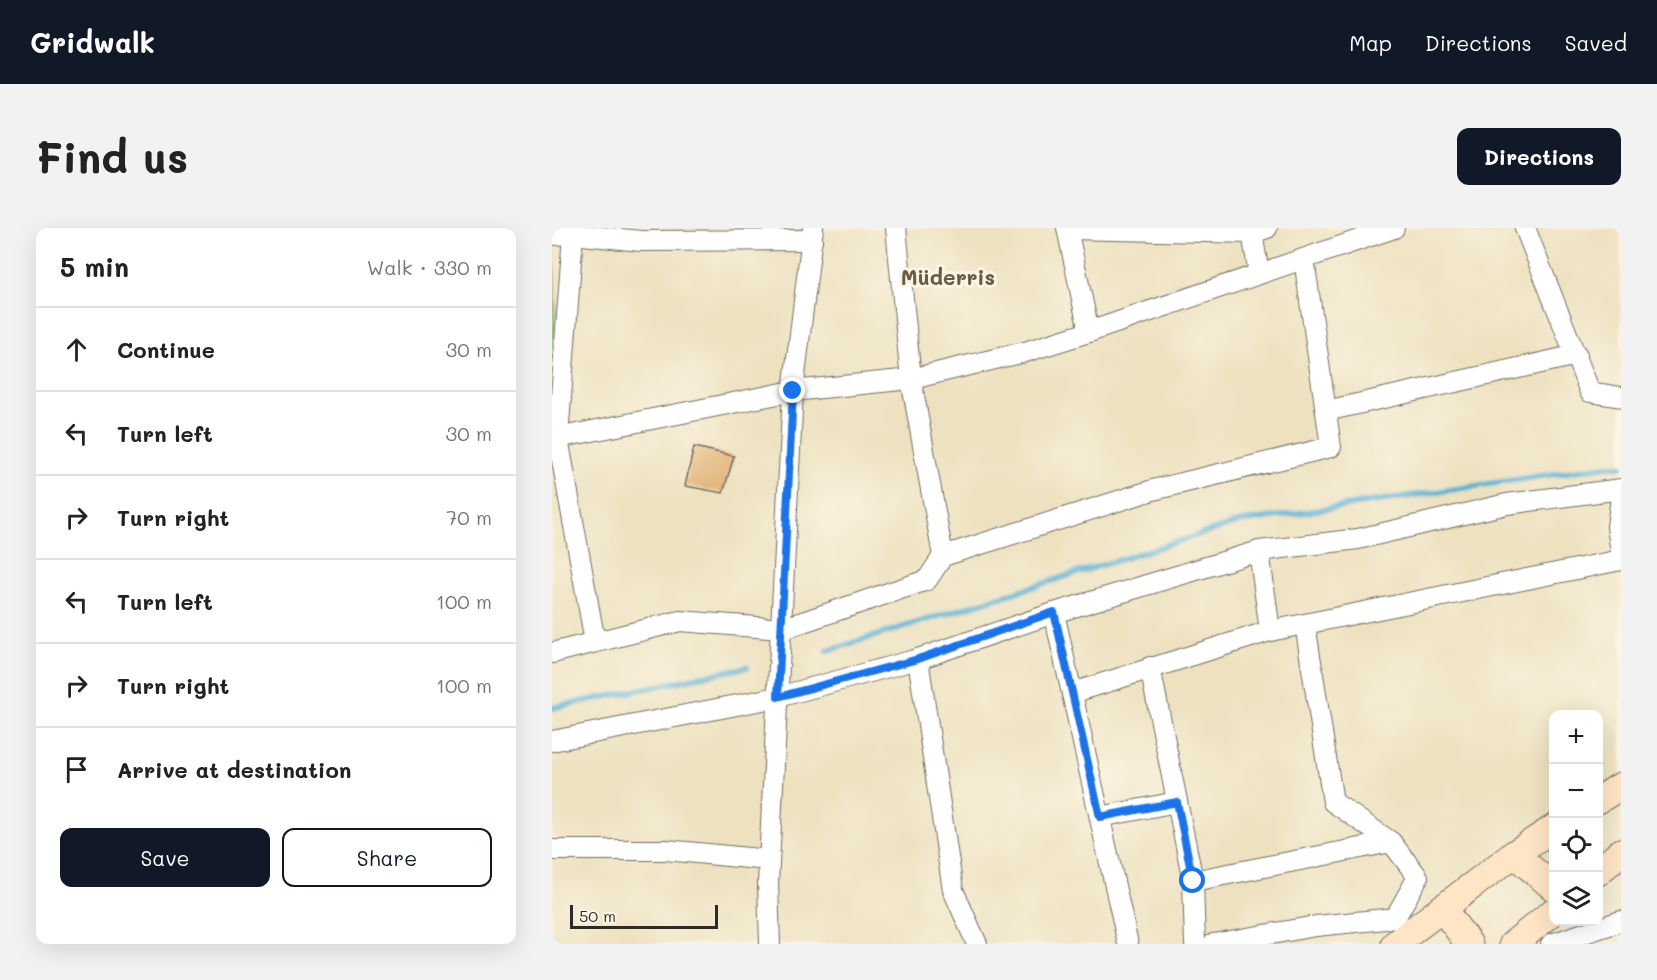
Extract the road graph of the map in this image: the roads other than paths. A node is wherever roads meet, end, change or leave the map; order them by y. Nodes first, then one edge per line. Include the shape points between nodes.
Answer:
1 (896, 228) edge
2 (1394, 228) edge
3 (1067, 229) edge
4 (1530, 229) edge
5 (1259, 231) edge
6 (573, 234) junction
7 (641, 234) edge
8 (812, 234) edge
9 (552, 235) edge
10 (1304, 259) junction
11 (1259, 274) junction
12 (1089, 332) junction
13 (1577, 355) junction
14 (911, 379) junction
15 (793, 391) junction
16 (1621, 397) edge
17 (1326, 411) junction
18 (555, 439) edge
19 (1621, 489) edge
20 (1621, 497) edge
21 (1259, 551) junction
22 (1621, 552) edge
23 (943, 556) junction
24 (1621, 560) edge
25 (1054, 612) junction
26 (1305, 624) junction
27 (782, 629) junction
28 (1270, 631) junction
29 (595, 642) junction
30 (552, 653) edge
31 (918, 659) junction
32 (1150, 667) junction
33 (1072, 693) junction
34 (778, 697) junction
35 (552, 741) edge
36 (1621, 786) edge
37 (1603, 797) edge
38 (1177, 802) junction
39 (1100, 817) junction
40 (1549, 831) edge
41 (1391, 842) junction
42 (552, 850) edge
43 (1621, 852) edge
44 (1514, 854) junction
45 (769, 860) junction
46 (1603, 868) edge
47 (1193, 881) junction
48 (1549, 884) edge
49 (1442, 908) junction
50 (1549, 915) edge
51 (1614, 925) edge
52 (770, 944) edge
53 (977, 944) edge
54 (1128, 944) edge
55 (1195, 944) edge
56 (1213, 944) edge
57 (1395, 944) edge
58 (1469, 944) edge
59 (1513, 944) edge
60 (1551, 944) edge

1 - 14 street
2 - 10 street
3 - 5 street
3 - 12 street
4 - 13 street
5 - 11 street
6 - 7 street
6 - 9 street
6 - 18 street
7 - 8 street
8 - 15 street
10 - 11 street
10 - 17 street
11 - 12 street
12 - 14 street
13 - 16 street via 1590,392
13 - 17 street
14 - 15 street
14 - 23 street
15 - 18 street
15 - 27 street
17 - 23 street via 1331,447 1153,490
18 - 29 street
19 - 21 street via 1507,504 1358,539
20 - 22 street via 1617,527
21 - 25 street
21 - 28 street
23 - 27 street via 927,580
24 - 26 street
25 - 31 street
25 - 33 street
26 - 28 street
26 - 41 street via 1333,802
27 - 29 street via 680,621
27 - 34 street
28 - 32 street
29 - 30 street
31 - 34 street
31 - 53 street via 952,890
32 - 33 street
32 - 38 street
33 - 39 street
34 - 35 street
34 - 45 street
36 - 37 main road
38 - 39 street
38 - 47 street
39 - 54 street
40 - 44 main road
41 - 47 street
41 - 56 street via 1418,878 1395,918 1316,926
42 - 45 street via 666,850
43 - 46 main road
44 - 48 main road
44 - 49 main road
45 - 52 street
47 - 55 street
49 - 57 main road
49 - 58 main road
50 - 59 main road
51 - 60 street

